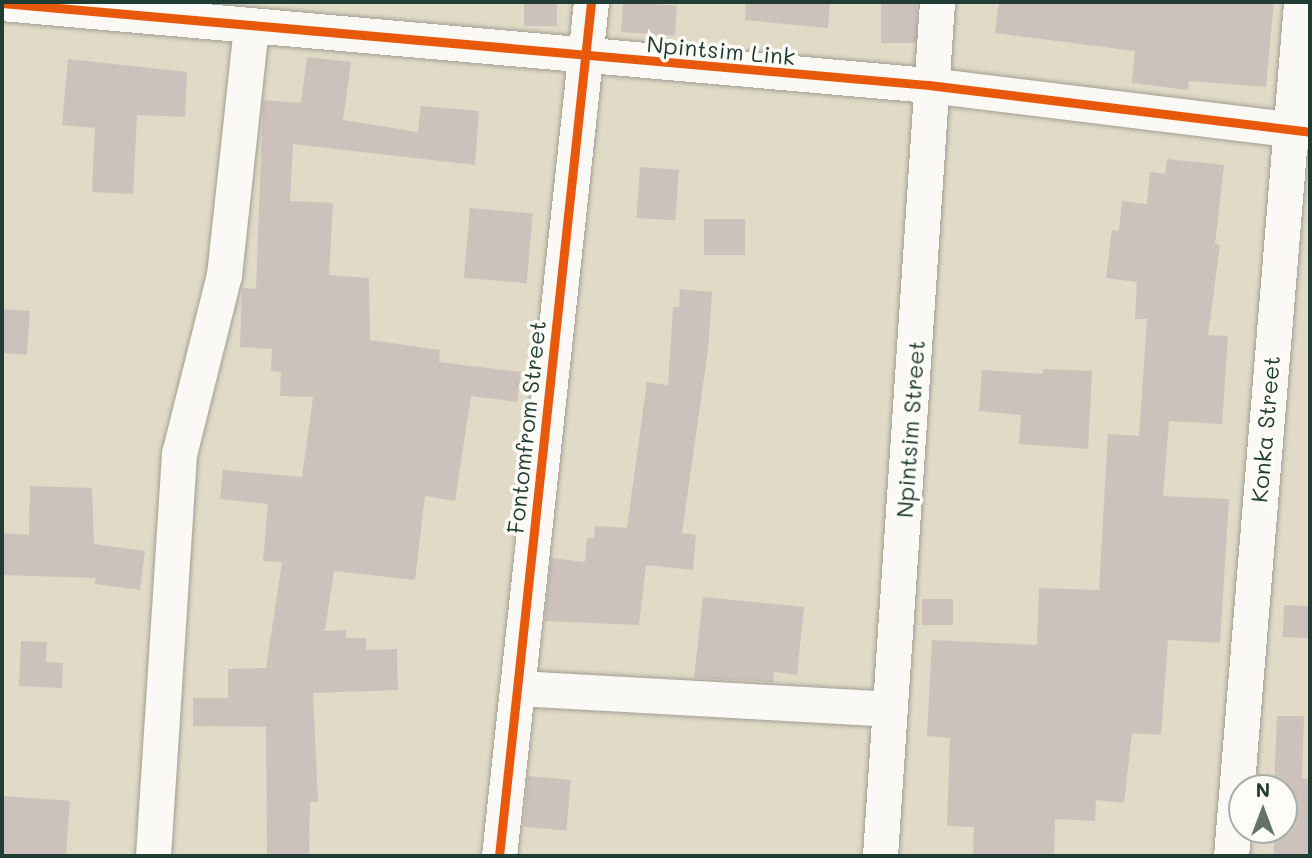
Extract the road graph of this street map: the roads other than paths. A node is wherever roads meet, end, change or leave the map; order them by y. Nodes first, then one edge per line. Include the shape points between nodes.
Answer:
1 (591, 2) edge
2 (937, 2) edge
3 (1301, 2) edge
4 (2, 3) edge
5 (251, 26) junction
6 (586, 58) junction
7 (929, 85) junction
8 (1300, 131) edge
9 (517, 688) junction
10 (889, 709) junction
11 (153, 856) edge
12 (499, 856) edge
13 (880, 856) edge
14 (1231, 856) edge

1 - 6 street, Fontomfrom Street
2 - 7 street, Npintsim Street
3 - 8 street, Konka Street
4 - 5 street, Npintsim Link
5 - 6 street, Npintsim Link
5 - 11 street via 224,275 179,454
6 - 7 street, Npintsim Link
6 - 9 street, Fontomfrom Street
7 - 8 street, Npintsim Link
7 - 10 street, Npintsim Street via 911,430
8 - 14 street, Konka Street
9 - 10 street
9 - 12 street, Fontomfrom Street
10 - 13 street, Npintsim Street

